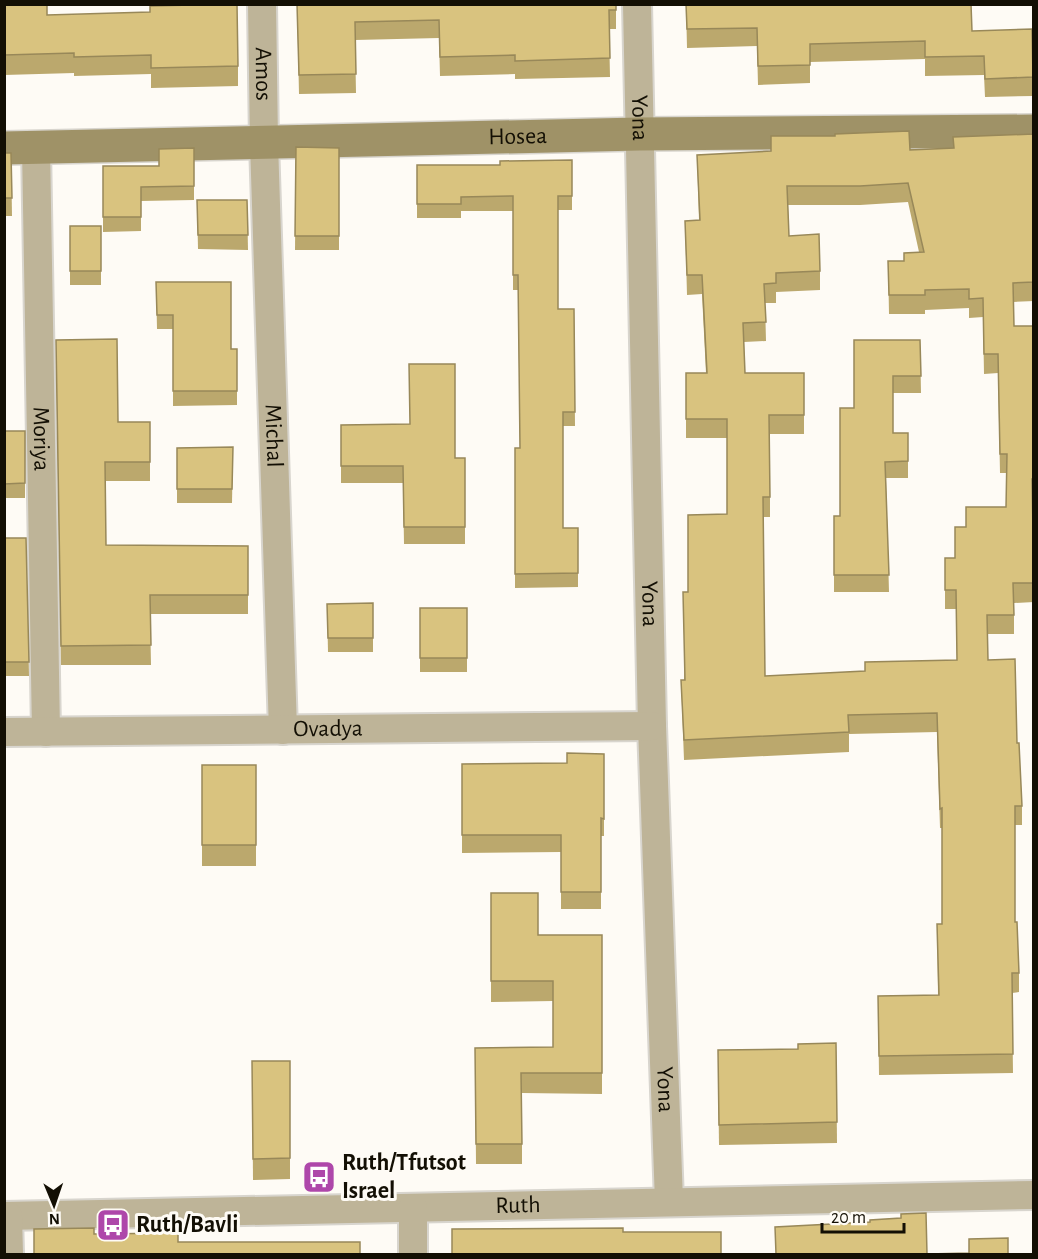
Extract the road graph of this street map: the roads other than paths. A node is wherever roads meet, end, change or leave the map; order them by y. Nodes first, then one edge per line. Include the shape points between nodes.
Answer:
1 (262, 4) edge
2 (636, 4) edge
3 (1034, 131) edge
4 (639, 134) junction
5 (264, 143) junction
6 (20, 148) edge
7 (652, 726) junction
8 (284, 729) junction
9 (4, 732) edge
10 (46, 732) junction
11 (1034, 1195) edge
12 (669, 1202) junction
13 (413, 1208) junction
14 (6, 1216) edge
15 (9, 1254) edge
16 (413, 1254) edge

1 - 5 street, Amos
2 - 4 street, Yona
3 - 4 street, Hosea
4 - 5 street, Hosea
4 - 7 street, Yona
5 - 6 street, Hosea
5 - 8 street, Michal
6 - 10 street, Moriya
7 - 8 street, Ovadya
7 - 12 street, Yona
8 - 10 street, Ovadya
9 - 10 street, Ovadya
11 - 12 street, Ruth
12 - 13 street, Ruth
13 - 14 street, Ruth
13 - 16 street
14 - 15 street

